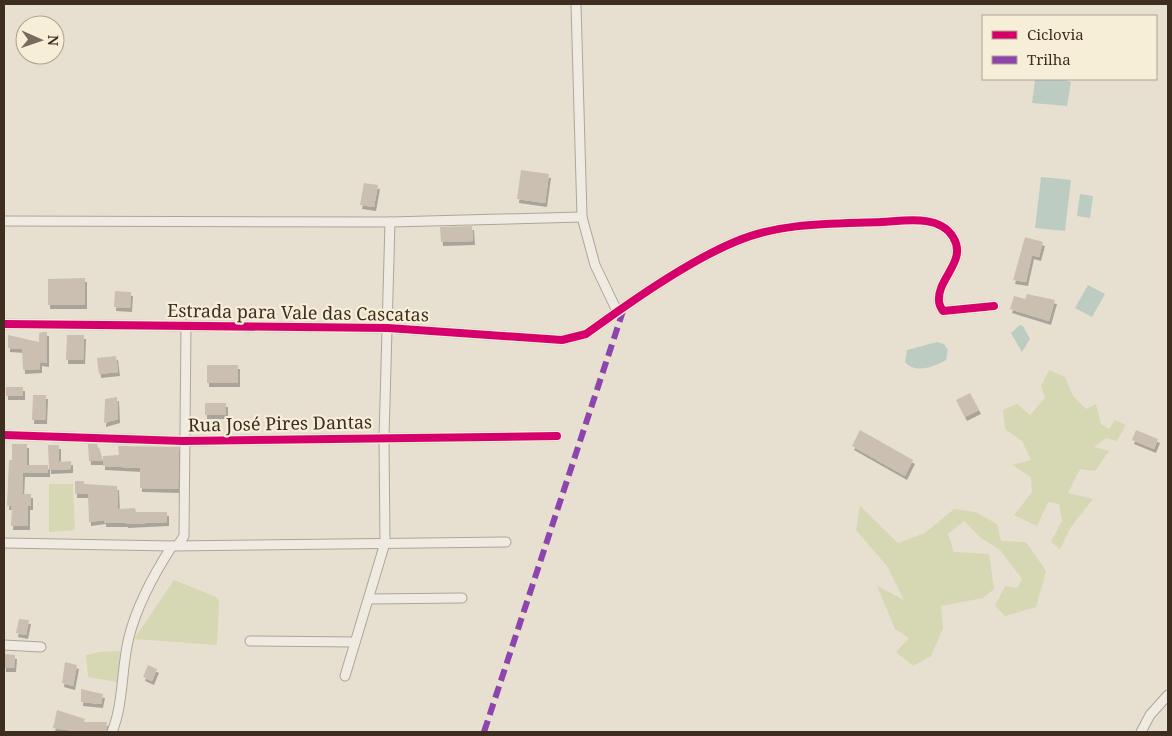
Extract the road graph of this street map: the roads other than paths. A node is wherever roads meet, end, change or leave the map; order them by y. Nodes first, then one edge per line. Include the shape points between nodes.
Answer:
1 (576, 4) edge
2 (582, 217) junction
3 (4, 221) edge
4 (390, 222) junction
5 (994, 306) dead end
6 (617, 311) junction
7 (4, 324) edge
8 (186, 325) junction
9 (388, 328) junction
10 (4, 435) edge
11 (557, 436) dead end
12 (384, 438) junction
13 (183, 441) junction
14 (506, 542) dead end
15 (4, 543) edge
16 (385, 543) junction
17 (175, 546) junction
18 (462, 598) dead end
19 (368, 599) junction
20 (250, 640) dead end
21 (355, 642) junction
22 (4, 644) edge
23 (41, 647) dead end
24 (345, 676) dead end
25 (1168, 695) edge
26 (112, 732) edge
27 (1141, 732) edge

1 - 2 street
2 - 4 street
2 - 6 street via 595,265
3 - 4 street
4 - 9 street
5 - 6 street, Estrada para Vale das Cascatas via 943,311 938,300 956,262 956,244 953,236 941,227 922,220 822,224 738,240
6 - 9 street, Estrada para Vale das Cascatas via 586,334 562,340
7 - 8 street, Estrada para Vale das Cascatas
8 - 9 street, Estrada para Vale das Cascatas
8 - 13 street
9 - 12 street
10 - 13 street, Rua José Pires Dantas
11 - 12 street, Rua José Pires Dantas
12 - 13 street, Rua José Pires Dantas
12 - 16 street
13 - 17 street via 184,536
14 - 16 street
15 - 17 street
16 - 17 street
16 - 19 street
17 - 26 street via 152,578 129,637
18 - 19 street
19 - 21 street
20 - 21 street
21 - 24 street
22 - 23 street
25 - 27 street

